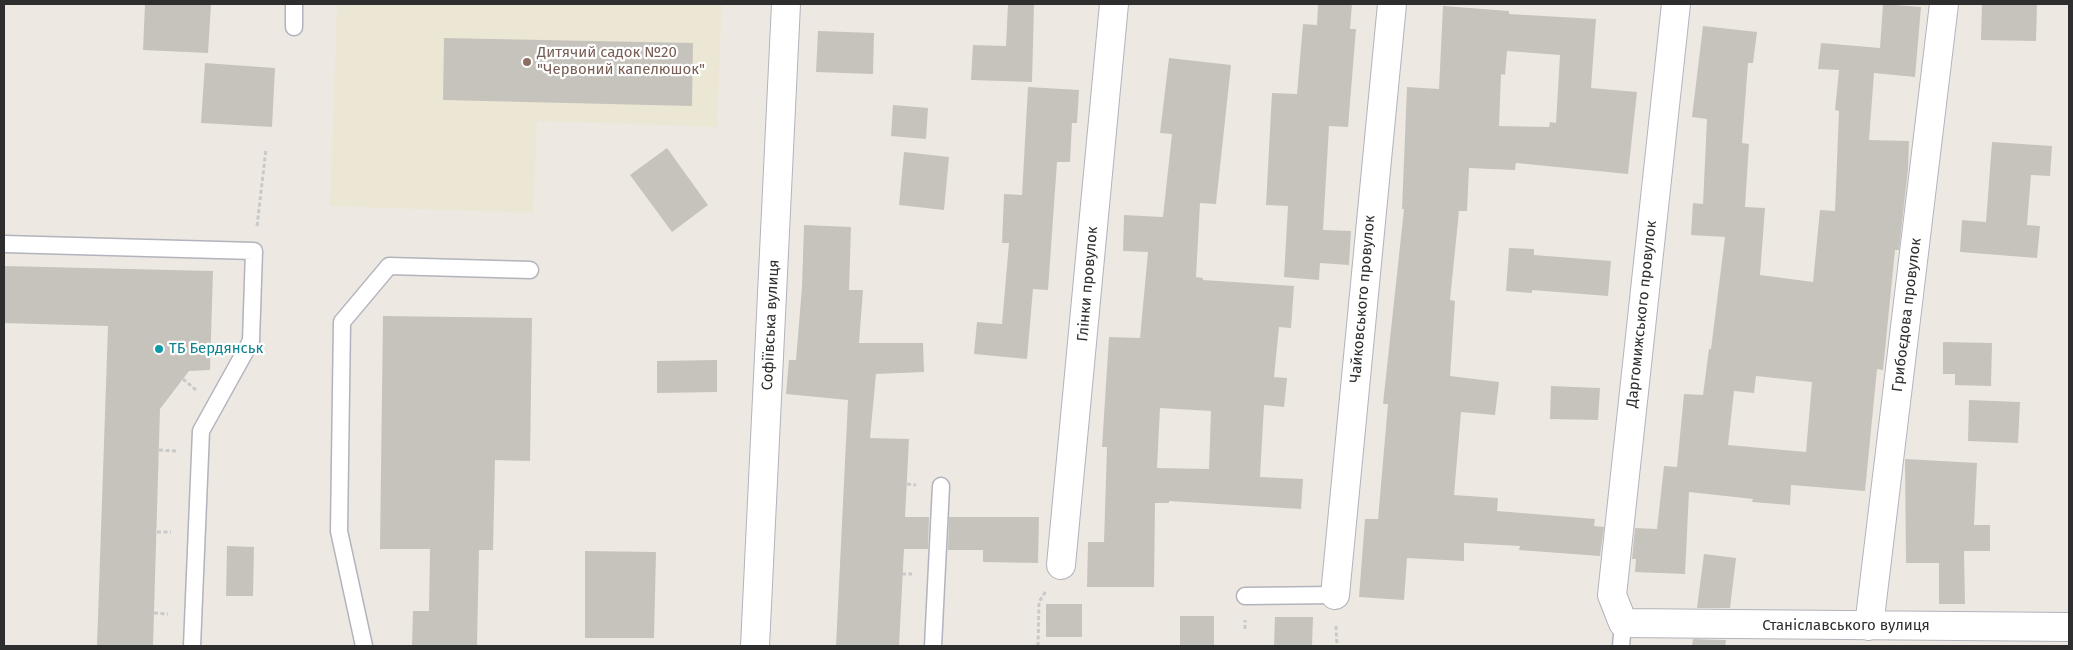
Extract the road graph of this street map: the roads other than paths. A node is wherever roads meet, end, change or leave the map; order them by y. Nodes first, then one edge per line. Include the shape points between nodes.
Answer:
1 (294, 4) edge
2 (786, 4) edge
3 (1114, 4) edge
4 (1392, 4) edge
5 (1676, 4) edge
6 (1944, 4) edge
7 (294, 27) dead end
8 (4, 244) edge
9 (530, 270) dead end
10 (941, 486) dead end
11 (1061, 565) road end
12 (1335, 595) joint
13 (1245, 596) dead end
14 (1869, 626) junction
15 (2069, 627) edge
16 (1622, 635) edge
17 (192, 646) edge
18 (364, 646) edge
19 (755, 646) edge
20 (933, 646) edge

1 - 7 lane
2 - 19 street, Софіївська вулиця
3 - 11 street, Глінки провулок
4 - 12 street, Чайковського провулок
5 - 16 street, Даргомижського провулок via 1612,595
6 - 14 street, Грибоєдова провулок
8 - 17 lane via 254,251 251,341 201,431
9 - 18 lane via 389,266 342,322 339,531
10 - 20 lane
12 - 13 lane
14 - 15 street, Станіславського вулиця
14 - 16 street, Станіславського вулиця

